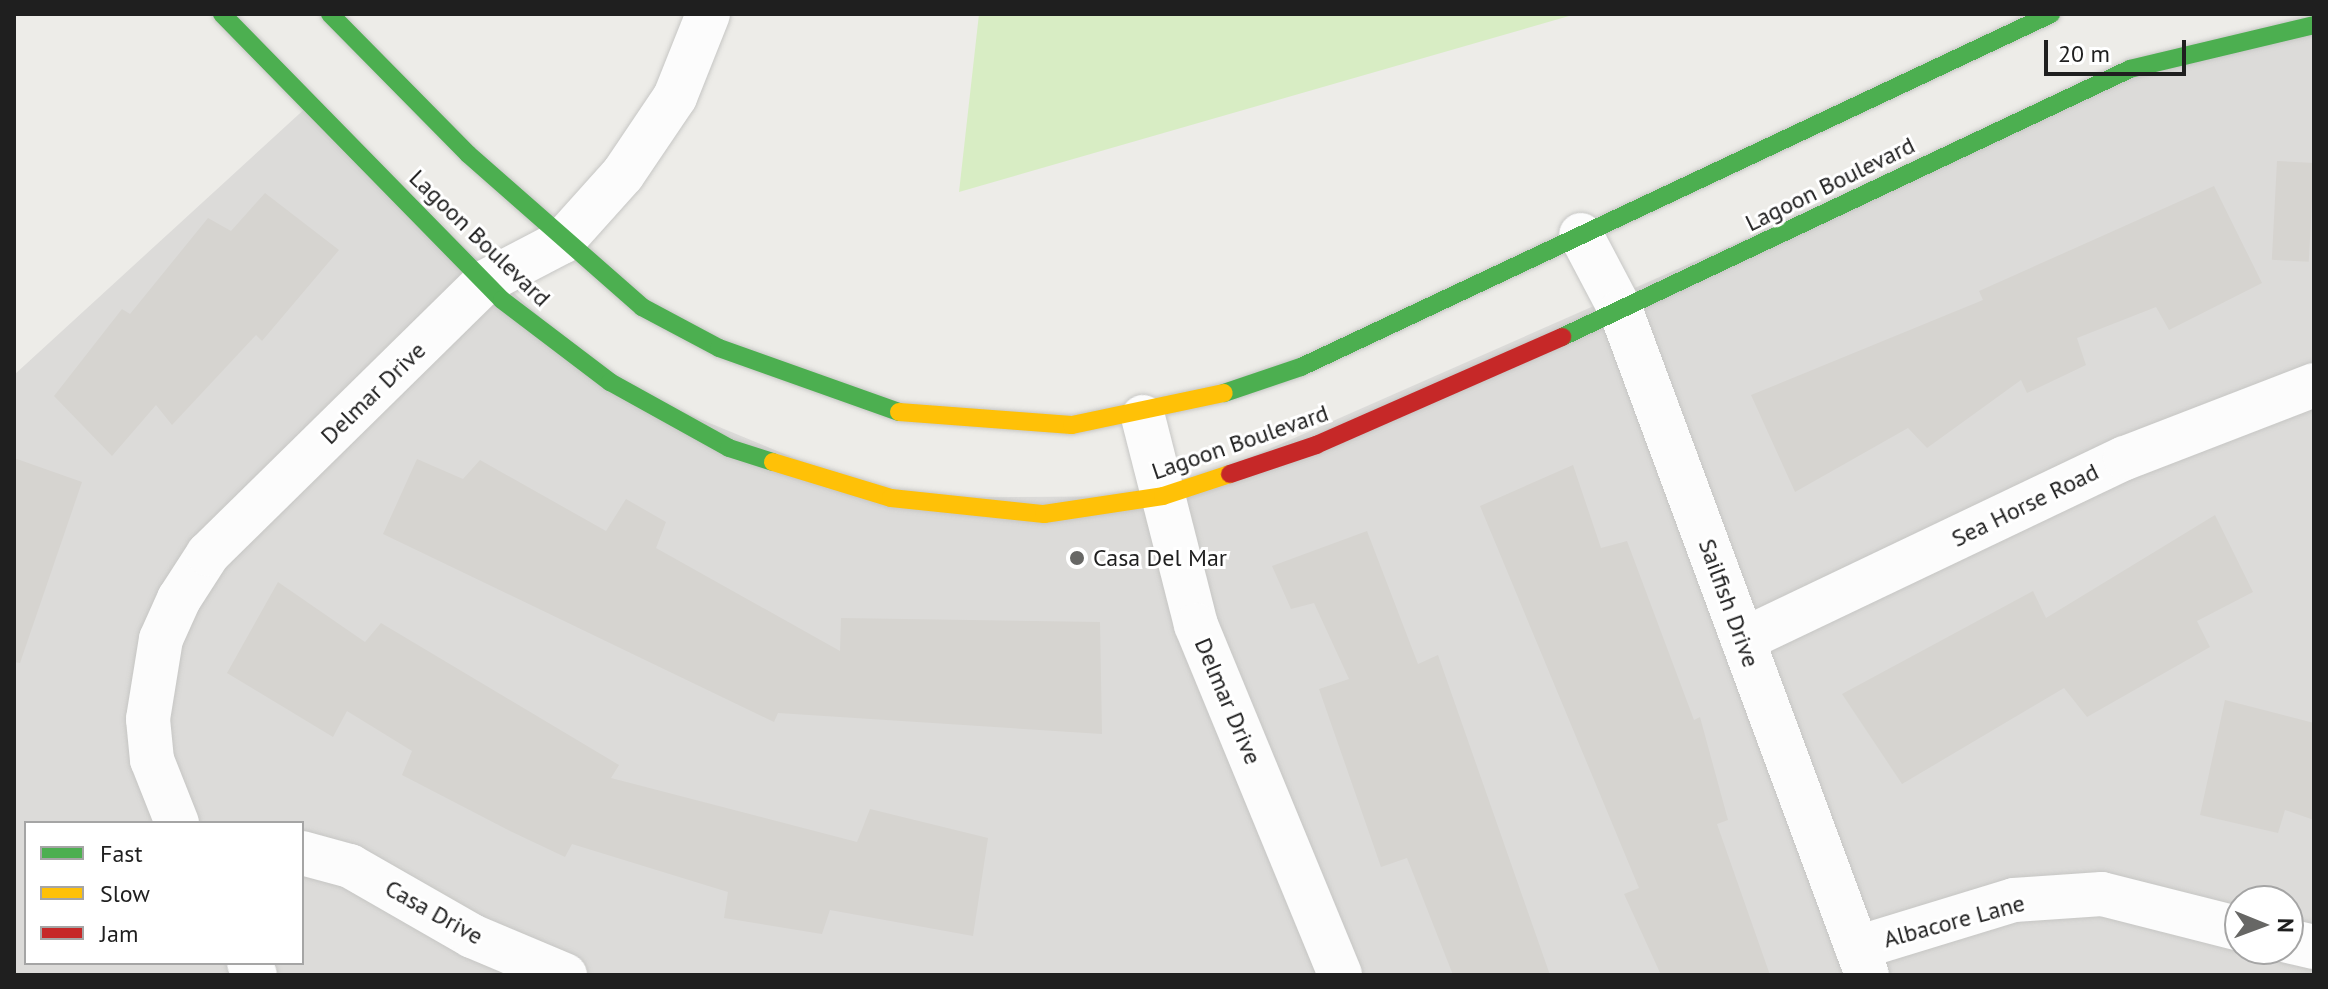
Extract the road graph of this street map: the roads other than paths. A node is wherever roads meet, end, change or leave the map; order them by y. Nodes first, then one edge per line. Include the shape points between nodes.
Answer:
1 (222, 14) edge
2 (330, 14) edge
3 (708, 14) edge
4 (2051, 14) edge
5 (2314, 25) edge
6 (1581, 235) junction
7 (562, 242) junction
8 (485, 282) junction
9 (1621, 311) junction
10 (2314, 385) edge
11 (1143, 417) junction
12 (1163, 496) junction
13 (1743, 640) junction
14 (176, 821) edge
15 (304, 854) edge
16 (2224, 925) edge
17 (1862, 962) edge
18 (565, 975) edge
19 (1340, 975) edge

1 - 8 street, Lagoon Boulevard
2 - 7 street, Lagoon Boulevard
3 - 7 street, Delmar Drive via 675,97 623,174
4 - 6 street, Lagoon Boulevard
5 - 9 street, Lagoon Boulevard via 2130,69
6 - 9 street, Sailfish Drive
6 - 11 street, Lagoon Boulevard via 1277,377
7 - 8 street, Delmar Drive
7 - 11 street, Lagoon Boulevard via 642,307 719,348 855,401 988,424
8 - 12 street, Lagoon Boulevard via 610,382 729,448 891,498 1044,514
8 - 14 street, Delmar Drive via 208,554 179,599 161,639 148,719 152,760
9 - 12 street, Lagoon Boulevard via 1316,445
9 - 13 street, Sailfish Drive
10 - 13 street, Sea Horse Road via 2125,458
11 - 12 street, Delmar Drive
12 - 19 street, Delmar Drive via 1196,625
13 - 17 street, Sailfish Drive
15 - 18 street, Casa Drive via 350,866 472,936
16 - 17 street, Albacore Lane via 2102,894 2014,900

